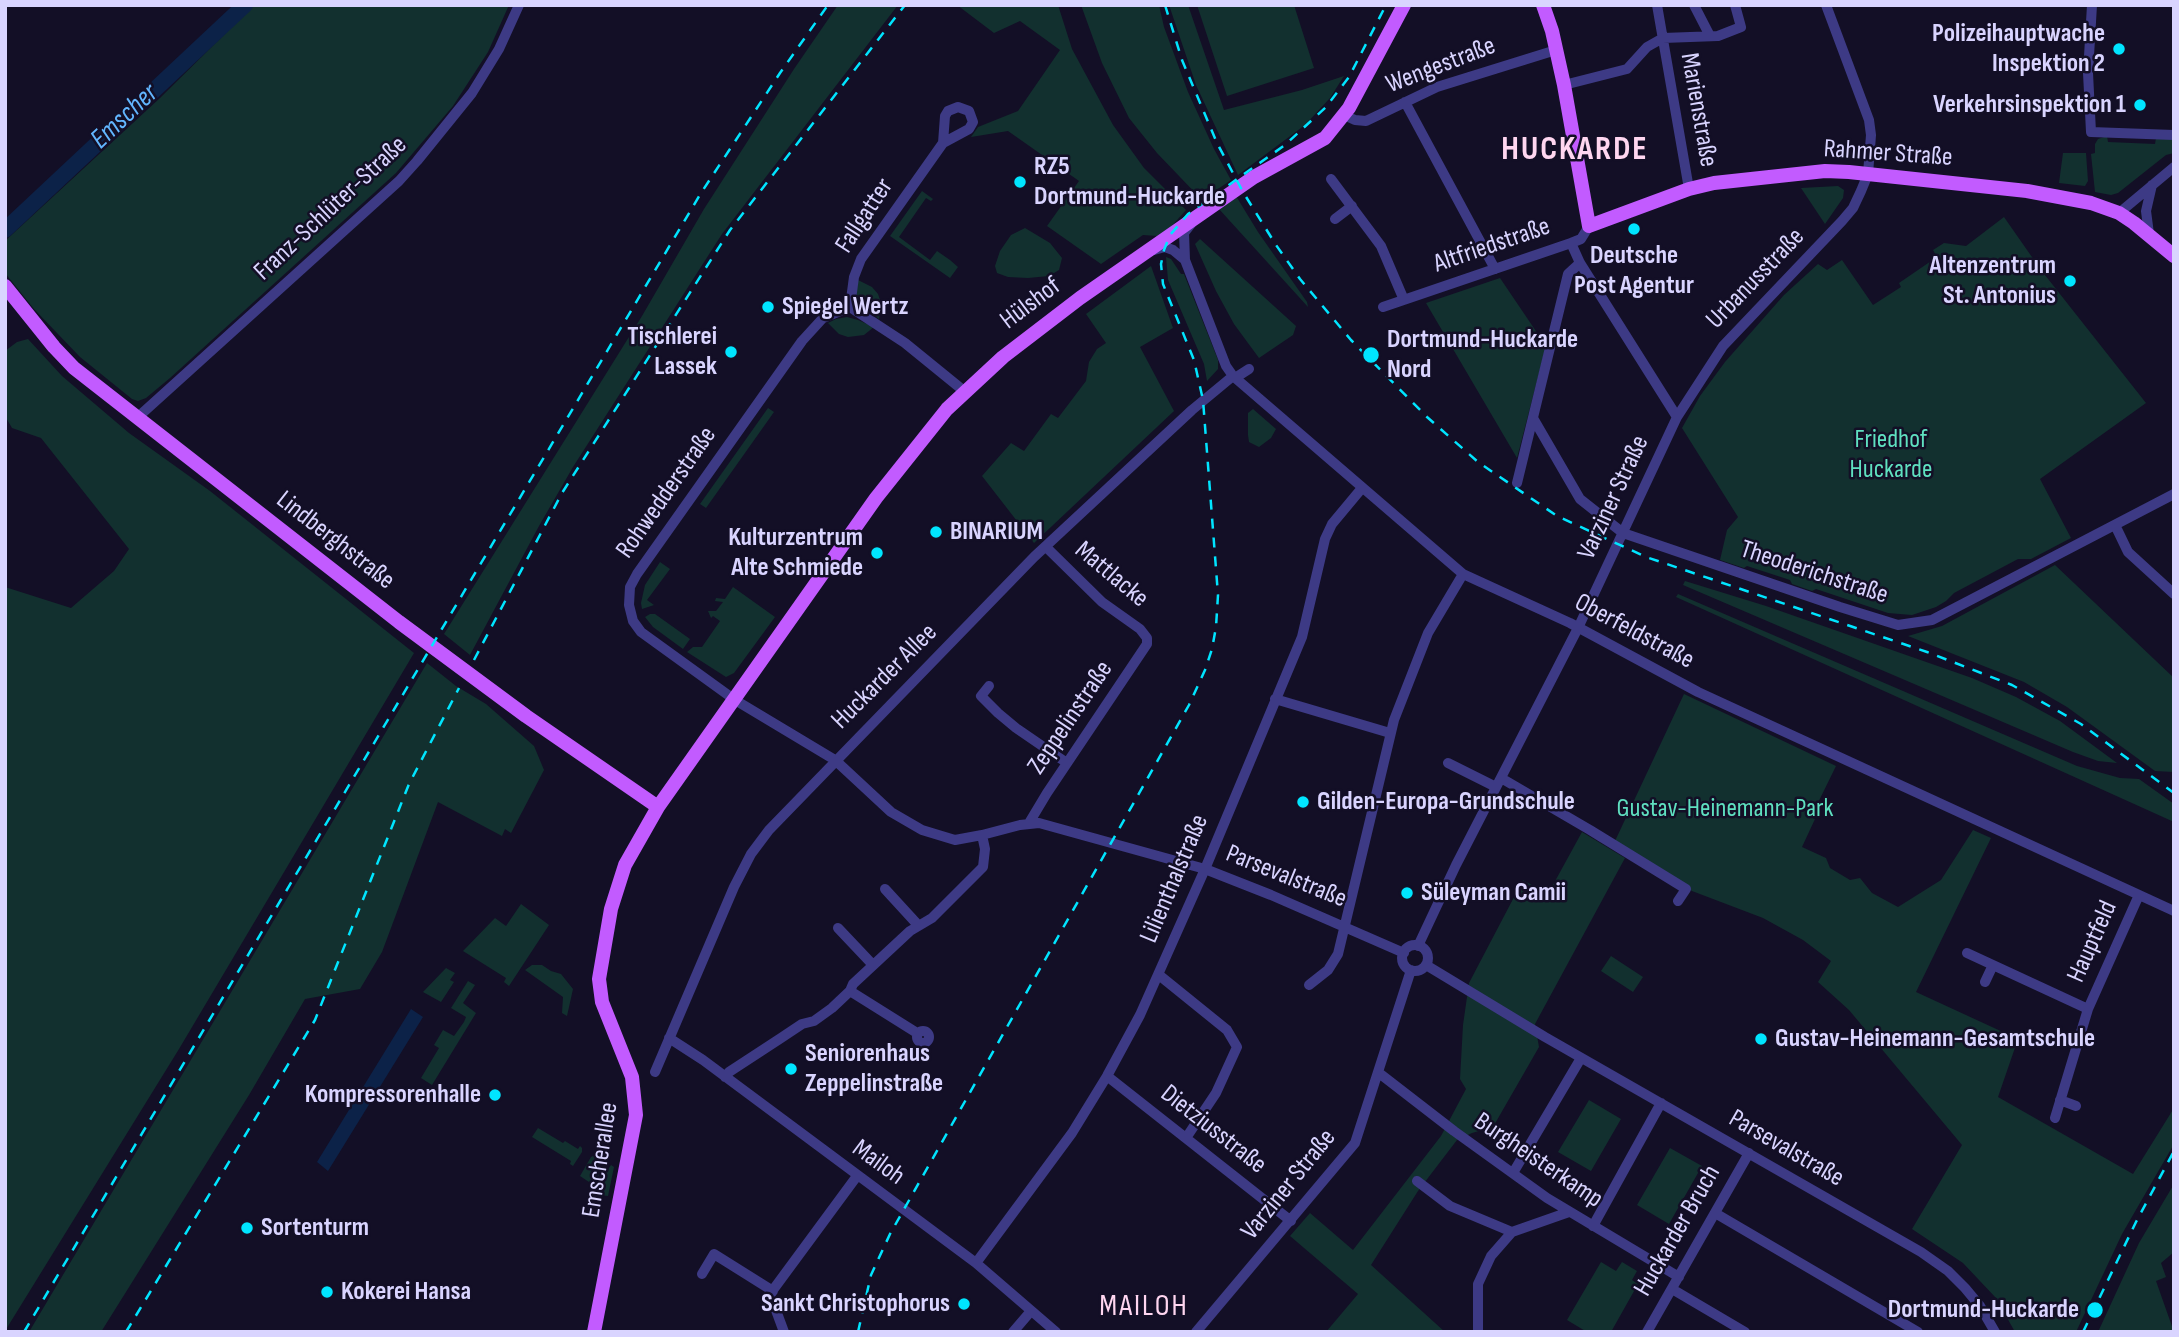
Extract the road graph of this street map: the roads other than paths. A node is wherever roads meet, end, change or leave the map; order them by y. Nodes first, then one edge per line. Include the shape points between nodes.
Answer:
1 (519, 5) edge
2 (1404, 5) edge
3 (1543, 5) edge
4 (1657, 5) edge
5 (1694, 5) edge
6 (1735, 5) edge
7 (1826, 5) edge
8 (2091, 5) edge
9 (1710, 36) junction
10 (1663, 38) junction
11 (1556, 50) junction
12 (1564, 85) junction
13 (1405, 102) junction
14 (1344, 115) junction
15 (2091, 132) junction
16 (2174, 135) edge
17 (943, 143) dead end
18 (2092, 145) dead end
19 (2174, 167) edge
20 (1868, 174) junction
21 (1331, 179) dead end
22 (2152, 185) junction
23 (1689, 189) junction
24 (1352, 206) junction
25 (2119, 213) junction
26 (1194, 218) junction
27 (1335, 219) dead end
28 (1589, 226) junction
29 (2150, 234) junction
30 (1571, 243) junction
31 (1146, 252) junction
32 (2174, 256) edge
33 (1185, 260) junction
34 (1580, 263) junction
35 (1495, 269) junction
36 (5, 286) edge
37 (1404, 300) junction
38 (850, 307) junction
39 (1383, 307) dead end
40 (1249, 369) dead end
41 (1234, 377) junction
42 (964, 391) junction
43 (138, 417) junction
44 (1676, 417) junction
45 (1533, 418) junction
46 (1517, 483) dead end
47 (1362, 488) junction
48 (2174, 494) edge
49 (2115, 524) junction
50 (1623, 533) junction
51 (1046, 547) junction
52 (1463, 574) junction
53 (2174, 594) edge
54 (1578, 628) junction
55 (1147, 638) joint
56 (989, 686) dead end
57 (1275, 699) junction
58 (735, 700) junction
59 (1390, 733) junction
60 (835, 760) junction
61 (1067, 763) junction
62 (1448, 763) dead end
63 (1498, 783) junction
64 (658, 807) junction
65 (1029, 823) junction
66 (982, 835) junction
67 (1205, 869) junction
68 (1693, 878) dead end
69 (885, 889) dead end
70 (1686, 889) junction
71 (2139, 895) junction
72 (1678, 901) dead end
73 (2174, 911) edge
74 (918, 925) junction
75 (1344, 925) junction
76 (838, 928) dead end
77 (1418, 946) junction
78 (1404, 953) junction
79 (1967, 953) dead end
80 (873, 965) junction
81 (1426, 965) junction
82 (1993, 965) junction
83 (1410, 970) junction
84 (1159, 975) junction
85 (1985, 982) dead end
86 (1309, 985) dead end
87 (850, 991) junction
88 (2088, 1009) junction
89 (917, 1033) dead end
90 (669, 1038) junction
91 (1581, 1058) junction
92 (655, 1072) dead end
93 (1379, 1073) junction
94 (1107, 1076) junction
95 (725, 1077) junction
96 (2060, 1100) junction
97 (1661, 1103) junction
98 (2076, 1106) dead end
99 (2054, 1118) dead end
100 (1186, 1138) junction
101 (1749, 1153) junction
102 (1513, 1174) junction
103 (858, 1176) junction
104 (1417, 1181) dead end
105 (1569, 1212) junction
106 (1715, 1213) junction
107 (1291, 1221) junction
108 (1593, 1226) junction
109 (1511, 1233) junction
110 (976, 1263) junction
111 (702, 1273) dead end
112 (1679, 1277) junction
113 (1672, 1289) junction
114 (773, 1291) junction
115 (1031, 1311) junction
116 (594, 1332) edge
117 (784, 1332) edge
118 (1013, 1332) edge
119 (1056, 1332) edge
120 (1196, 1332) edge
121 (1478, 1332) edge
122 (1647, 1332) edge
123 (1745, 1332) edge
124 (1918, 1332) edge
125 (1995, 1332) edge

1 - 43 street, Franz-Schlüter-Straße via 472,93 417,162
2 - 14 main road, Hülshof
3 - 11 main road
4 - 10 street, Marienstraße
5 - 9 street
6 - 9 street via 1741,27
7 - 20 street, Urbanusstraße via 1869,120
8 - 15 street
9 - 10 street
10 - 12 street, Marienstraße via 1639,54 1627,69
10 - 23 street, Marienstraße
11 - 12 main road
11 - 13 street, Wengestraße via 1451,82
12 - 28 main road
13 - 14 street, Wengestraße via 1366,121
13 - 35 street
14 - 26 main road, Hülshof via 1319,142 1254,177
15 - 16 street
15 - 18 street
17 - 38 street, Fallgatter via 861,259 853,277
19 - 22 street
20 - 23 main road, Rahmer Straße via 1825,171
20 - 25 main road, Rahmer Straße via 2039,193
20 - 44 street, Urbanusstraße via 1853,208 1723,346
21 - 24 street
22 - 25 street
22 - 29 street via 2146,211
23 - 28 main road, Rahmer Straße
24 - 27 street
24 - 37 street via 1383,248
25 - 29 main road, Rahmer Straße
26 - 31 main road, Hülshof
26 - 33 street, Oberfeldstraße via 1184,233
28 - 30 street, Altfriedstraße via 1581,239
29 - 32 main road, Rahmer Straße
30 - 34 street, Varziner Straße
30 - 35 street, Altfriedstraße
31 - 33 street via 1165,247
31 - 42 main road, Hülshof via 1028,336
33 - 41 street, Oberfeldstraße
34 - 44 street, Varziner Straße
34 - 45 street via 1568,274
35 - 37 street, Altfriedstraße
36 - 43 main road, Lindberghstraße via 74,368
37 - 39 street, Altfriedstraße
38 - 42 street via 905,343
38 - 58 street, Rohwedderstraße via 823,318 802,341 631,587 629,611 641,632
40 - 41 street, Huckarder Allee
41 - 47 street, Oberfeldstraße
41 - 51 street, Huckarder Allee via 1192,410
42 - 58 main road, Hülshof via 876,498
43 - 64 main road, Lindberghstraße via 399,622
44 - 50 street, Varziner Straße
45 - 46 street
45 - 50 street, Theoderichstraße via 1580,499
47 - 52 street, Oberfeldstraße
47 - 57 street, Lilienthalstraße via 1325,539 1302,636
48 - 49 street, Theoderichstraße
49 - 50 street, Theoderichstraße via 1932,620 1907,625 1878,620
49 - 53 street via 2128,552
50 - 54 street, Varziner Straße
51 - 55 street, Mattlacke
51 - 60 street, Huckarder Allee
52 - 54 street, Oberfeldstraße
52 - 59 street via 1428,633
54 - 63 street, Varziner Straße
54 - 71 street, Oberfeldstraße via 1698,692
55 - 61 street, Zeppelinstraße via 1144,651
56 - 61 street via 981,696 998,713
57 - 59 street
57 - 67 street, Lilienthalstraße
58 - 60 street, Parsevalstraße
58 - 64 main road, Emscherallee
59 - 75 street
60 - 66 street, Parsevalstraße via 891,812 922,830 955,840
60 - 90 street, Huckarder Allee via 751,854
61 - 65 street, Zeppelinstraße
62 - 63 street
63 - 70 street via 1590,830
63 - 77 street, Varziner Straße
64 - 116 main road, Emscherallee via 625,865 611,909 599,979 605,1012 632,1077 636,1115
65 - 66 street, Parsevalstraße
65 - 67 street, Parsevalstraße
66 - 74 street via 983,867 932,918
67 - 75 street, Parsevalstraße
67 - 84 street, Lilienthalstraße
68 - 70 street
69 - 74 street
70 - 72 street
71 - 73 street, Oberfeldstraße
71 - 88 street, Hauptfeld
74 - 80 street
75 - 78 street, Parsevalstraße
75 - 86 street via 1334,963
76 - 80 street
77 - 78 street
77 - 81 street via 1427,954
78 - 83 street via 1404,965
79 - 82 street, Hauptfeld
80 - 87 street
81 - 83 street via 1419,971
81 - 91 street, Parsevalstraße
82 - 85 street
82 - 88 street, Hauptfeld
83 - 93 street, Varziner Straße
84 - 94 street, Lilienthalstraße
84 - 100 street via 1227,1030 1237,1047 1216,1093
87 - 89 street
87 - 95 street via 814,1021 802,1024
88 - 96 street, Hauptfeld
90 - 92 street, Huckarder Allee
90 - 95 street, Mailoh
91 - 97 street, Parsevalstraße
91 - 102 street
93 - 102 street, Burgheisterkamp
93 - 107 street, Varziner Straße via 1355,1143
94 - 100 street, Dietziusstraße
94 - 110 street, Lilienthalstraße via 1072,1133
95 - 103 street, Mailoh
96 - 98 street
96 - 99 street, Hauptfeld
97 - 101 street, Parsevalstraße
97 - 108 street
100 - 107 street, Dietziusstraße
101 - 106 street, Huckarder Bruch
101 - 125 street, Parsevalstraße via 1948,1271 1980,1306
102 - 105 street, Burgheisterkamp
103 - 110 street, Mailoh
103 - 114 street
104 - 109 street via 1450,1206
105 - 108 street, Burgheisterkamp
105 - 109 street
106 - 112 street, Huckarder Bruch
106 - 124 street
107 - 120 street, Varziner Straße
108 - 112 street, Burgheisterkamp
109 - 121 street via 1480,1277
110 - 115 street, Mailoh
111 - 114 street via 714,1254
112 - 113 street, Huckarder Bruch
113 - 122 street, Huckarder Bruch
113 - 123 street
114 - 117 street via 770,1294
115 - 118 street
115 - 119 street, Mailoh

